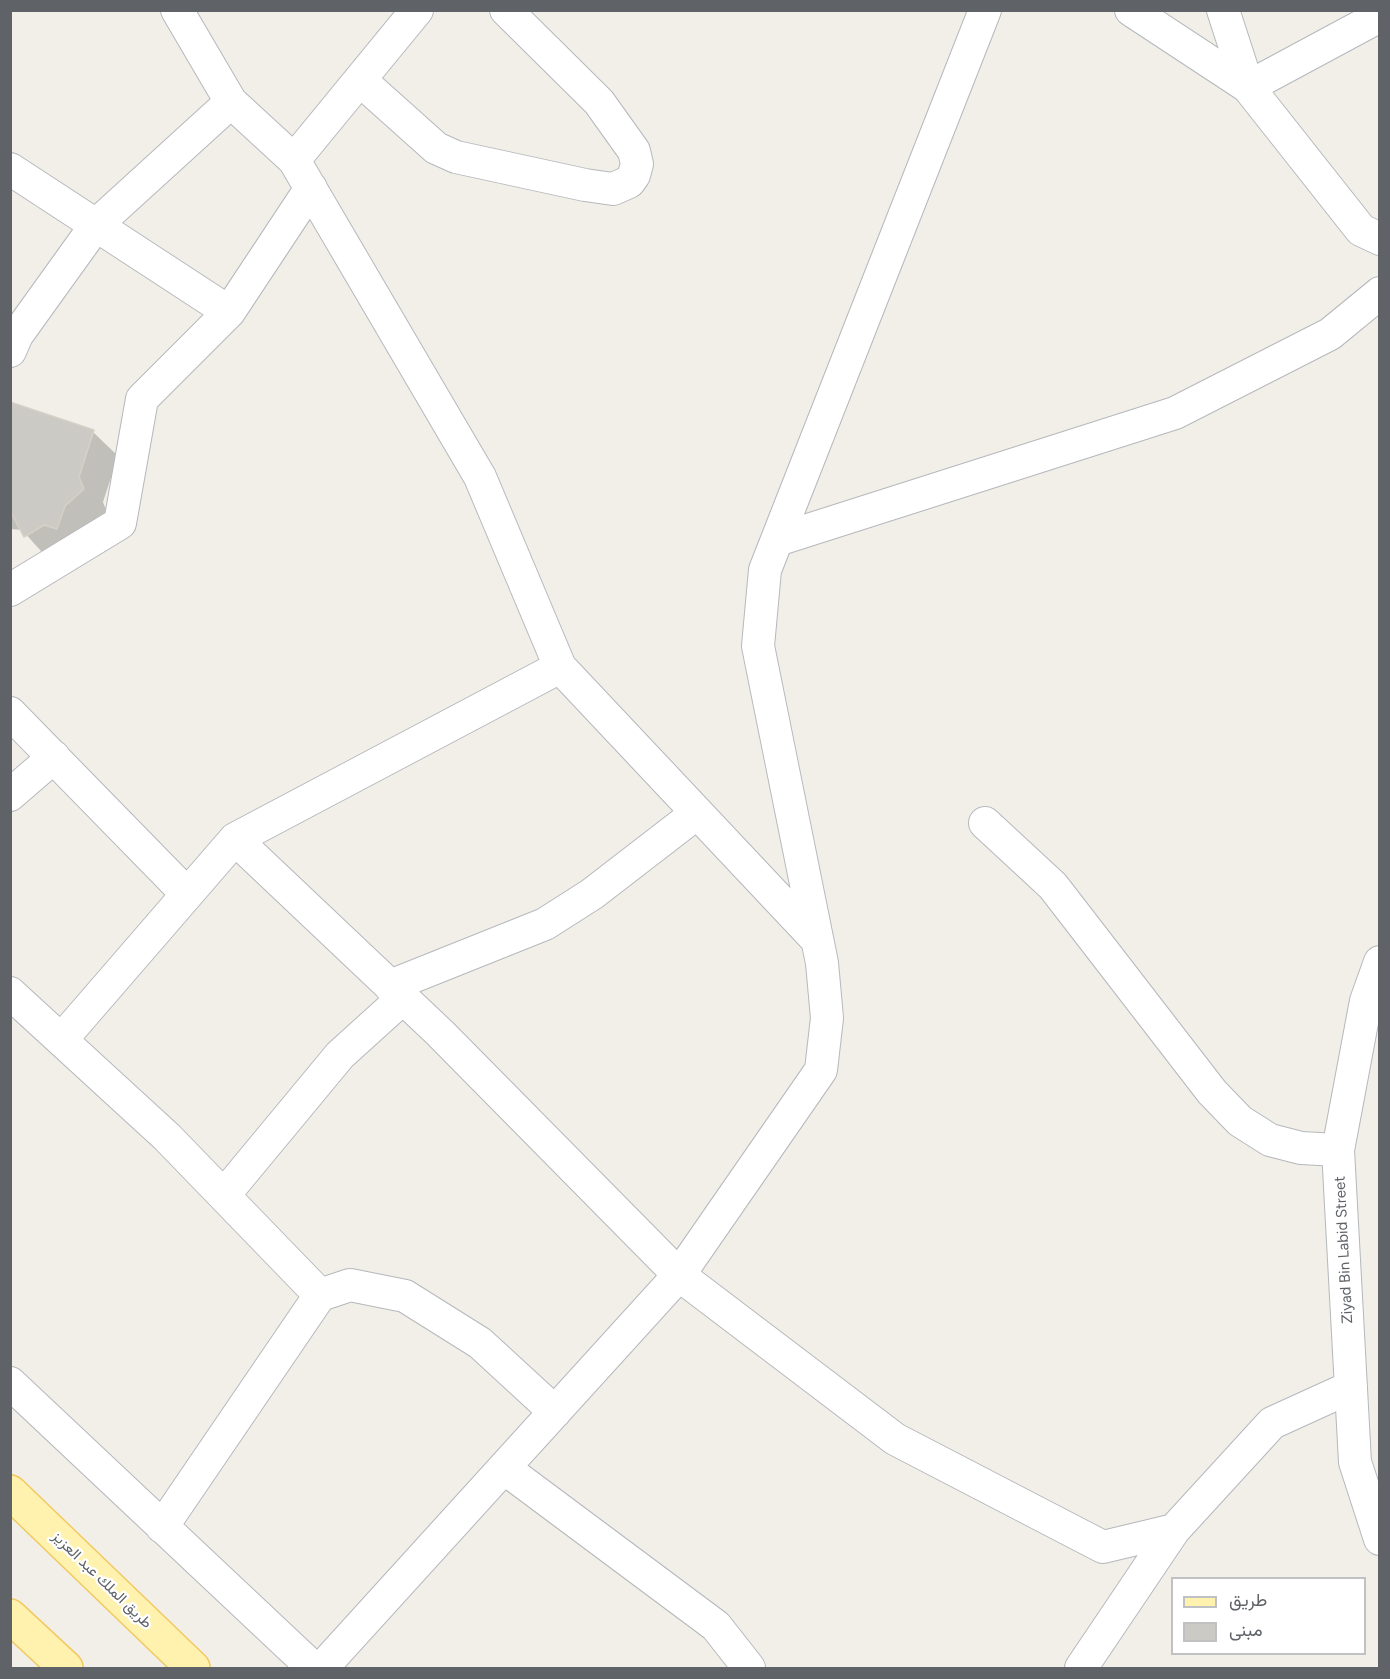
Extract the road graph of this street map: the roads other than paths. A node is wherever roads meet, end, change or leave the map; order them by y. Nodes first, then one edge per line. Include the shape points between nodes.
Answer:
1 (177, 10) edge
2 (417, 10) edge
3 (507, 10) edge
4 (985, 10) edge
5 (1131, 10) edge
6 (1223, 10) edge
7 (1380, 16) edge
8 (360, 80) junction
9 (1248, 87) junction
10 (231, 102) junction
11 (294, 160) junction
12 (10, 169) edge
13 (311, 189) junction
14 (96, 225) junction
15 (1380, 239) edge
16 (1380, 293) edge
17 (229, 312) junction
18 (10, 351) edge
19 (777, 540) junction
20 (10, 590) edge
21 (560, 667) junction
22 (10, 712) edge
23 (54, 757) junction
24 (10, 795) edge
25 (697, 813) junction
26 (985, 823) dead end
27 (235, 839) junction
28 (187, 894) junction
29 (817, 940) junction
30 (1380, 962) edge
31 (396, 992) junction
32 (10, 993) edge
33 (62, 1039) junction
34 (1338, 1150) junction
35 (224, 1195) junction
36 (680, 1275) junction
37 (320, 1295) junction
38 (10, 1383) edge
39 (1351, 1387) junction
40 (555, 1412) junction
41 (504, 1468) junction
42 (10, 1492) edge
43 (162, 1527) junction
44 (1174, 1530) junction
45 (1380, 1539) edge
46 (10, 1616) edge
47 (66, 1668) edge
48 (194, 1668) edge
49 (313, 1668) edge
50 (322, 1668) edge
51 (749, 1668) edge
52 (1082, 1668) edge

1 - 10 street
2 - 8 street
3 - 8 street via 599,102 634,151 637,164 629,182 613,189 456,158 436,148
4 - 19 street
5 - 9 street
6 - 9 street
7 - 9 street
8 - 11 street
9 - 15 street via 1361,230
10 - 11 street
10 - 14 street
11 - 13 street
12 - 14 street
13 - 17 street
13 - 21 street via 480,477
14 - 17 street
14 - 18 street via 17,335
16 - 19 street via 1330,334 1175,413
17 - 20 street via 142,399 120,523
19 - 29 street via 765,570 758,646
21 - 25 street
21 - 27 street
22 - 23 street
23 - 24 street
23 - 28 street
25 - 29 street
25 - 31 street via 592,894 545,924
26 - 34 street via 1053,886 1212,1092 1240,1120 1270,1140 1301,1148
27 - 28 street
27 - 31 street
28 - 33 street
29 - 36 street via 827,1018 821,1070
30 - 34 street, Ziyad Bin Labid Street via 1366,1001
31 - 35 street
31 - 36 street
32 - 33 street
33 - 35 street
34 - 39 street, Ziyad Bin Labid Street
35 - 37 street
36 - 40 street
36 - 44 street via 895,1439 1103,1547
37 - 40 street via 351,1285 405,1296 480,1343
37 - 43 street
38 - 43 street
39 - 44 street via 1272,1423
39 - 45 street, Ziyad Bin Labid Street via 1354,1462
40 - 41 street
41 - 50 street
41 - 51 street via 716,1626
42 - 48 main road, طريق الملك عبد العزيز
43 - 49 street
44 - 52 street
46 - 47 main road

